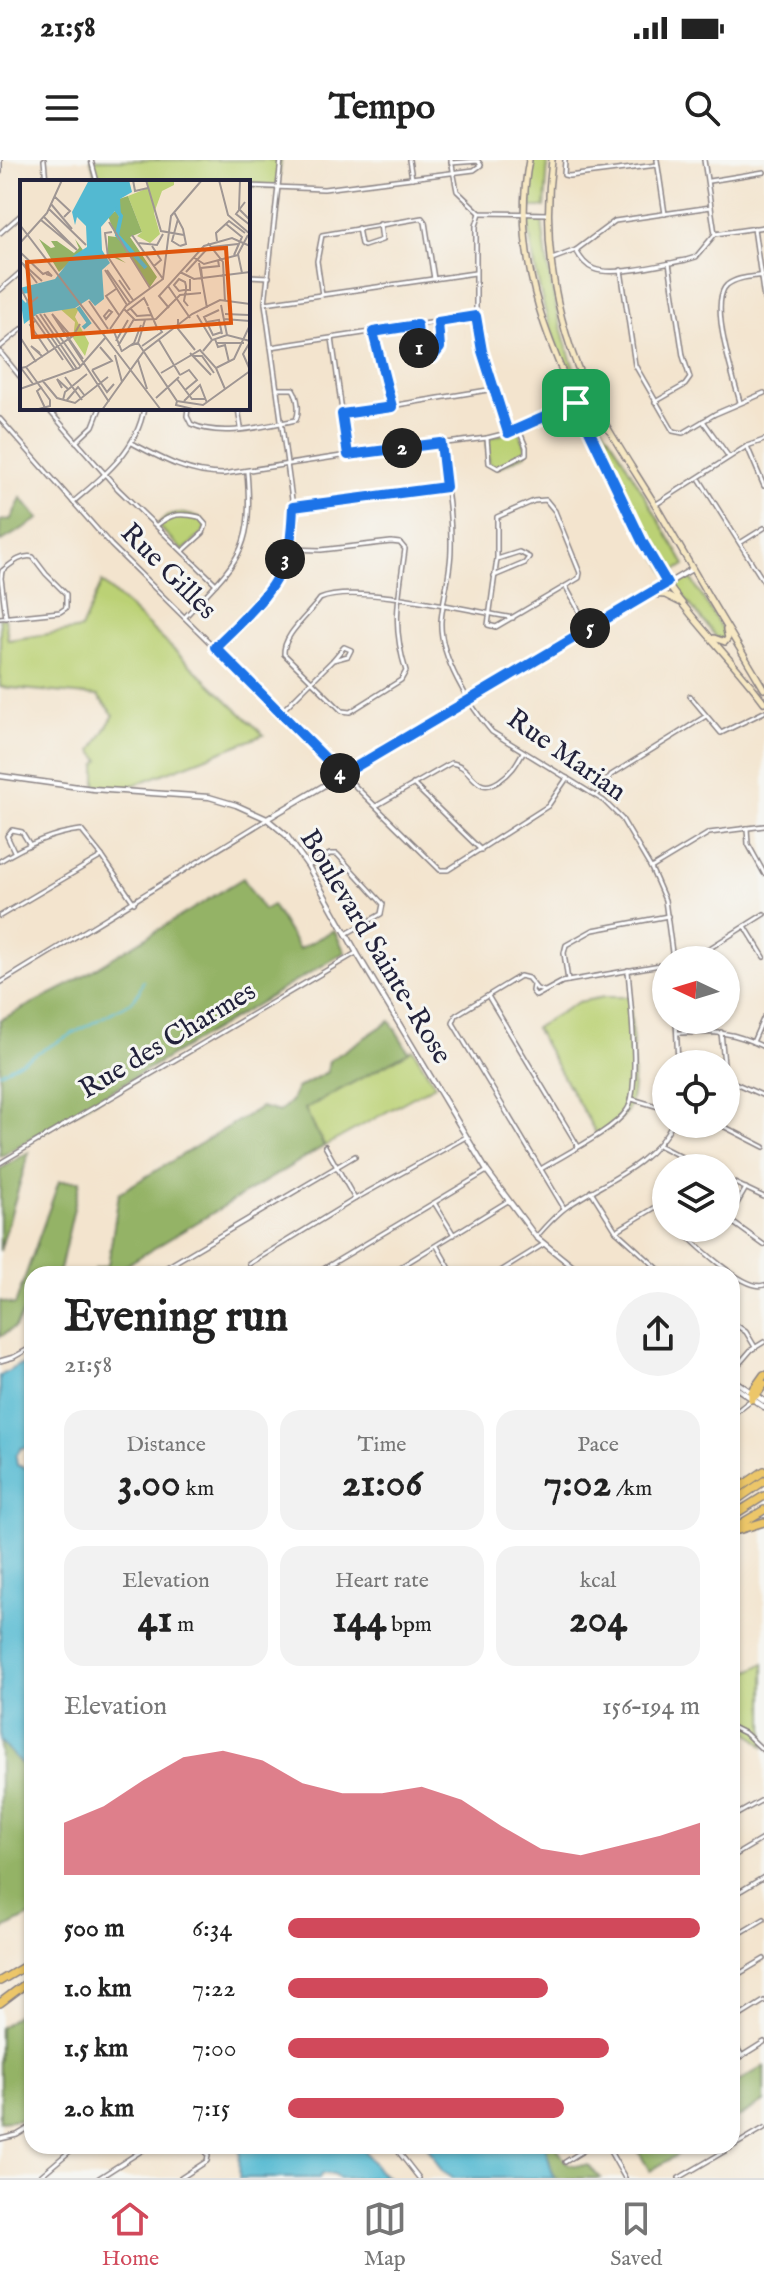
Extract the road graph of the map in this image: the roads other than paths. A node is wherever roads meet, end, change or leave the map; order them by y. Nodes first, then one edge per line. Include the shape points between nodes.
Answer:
1 (0, 160) edge
2 (44, 160) edge
3 (91, 160) edge
4 (281, 160) edge
5 (409, 160) edge
6 (529, 160) edge
7 (552, 160) edge
8 (565, 160) edge
9 (704, 160) edge
10 (451, 162) edge
11 (657, 162) edge
12 (0, 172) edge
13 (764, 172) edge
14 (452, 173) junction
15 (412, 178) junction
16 (46, 180) edge
17 (96, 180) edge
18 (707, 181) junction
19 (250, 186) edge
20 (278, 188) junction
21 (711, 207) junction
22 (480, 213) junction
23 (524, 214) junction
24 (549, 214) junction
25 (665, 214) junction
26 (20, 216) edge
27 (380, 224) junction
28 (764, 227) edge
29 (358, 228) junction
30 (754, 228) junction
31 (0, 233) edge
32 (715, 234) junction
33 (576, 250) junction
34 (551, 259) junction
35 (669, 263) junction
36 (621, 270) junction
37 (20, 273) edge
38 (475, 273) junction
39 (250, 276) edge
40 (762, 276) edge
41 (269, 277) junction
42 (434, 279) junction
43 (0, 290) edge
44 (322, 295) junction
45 (764, 299) edge
46 (265, 303) junction
47 (476, 316) junction
48 (438, 322) junction
49 (417, 325) junction
50 (20, 331) edge
51 (373, 332) junction
52 (332, 338) junction
53 (271, 347) junction
54 (0, 350) edge
55 (20, 376) edge
56 (277, 389) junction
57 (494, 389) junction
58 (764, 393) edge
59 (591, 396) junction
60 (655, 402) junction
61 (576, 403) junction
62 (740, 403) junction
63 (392, 407) junction
64 (49, 410) edge
65 (99, 410) edge
66 (143, 410) edge
67 (188, 410) edge
68 (238, 410) edge
69 (342, 414) junction
70 (0, 419) edge
71 (703, 421) junction
72 (283, 423) junction
73 (241, 428) junction
74 (519, 430) junction
75 (508, 433) junction
76 (487, 438) junction
77 (764, 440) edge
78 (76, 442) junction
79 (132, 443) junction
80 (441, 443) junction
81 (747, 446) junction
82 (348, 455) junction
83 (729, 457) junction
84 (289, 464) junction
85 (247, 472) junction
86 (105, 475) junction
87 (699, 478) junction
88 (764, 486) edge
89 (446, 487) junction
90 (73, 502) junction
91 (655, 505) junction
92 (293, 507) junction
93 (157, 525) junction
94 (764, 528) edge
95 (740, 543) junction
96 (289, 549) junction
97 (183, 551) junction
98 (497, 559) junction
99 (692, 569) junction
100 (494, 576) junction
101 (764, 582) edge
102 (667, 583) junction
103 (216, 584) junction
104 (566, 587) junction
105 (648, 594) junction
106 (398, 599) junction
107 (683, 604) junction
108 (443, 606) junction
109 (488, 614) junction
110 (185, 617) junction
111 (0, 618) edge
112 (6, 618) junction
113 (513, 618) junction
114 (725, 625) junction
115 (589, 629) junction
116 (707, 633) junction
117 (215, 647) junction
118 (333, 660) dead end
119 (311, 682) junction
120 (764, 689) edge
121 (690, 696) dead end
122 (469, 699) junction
123 (764, 702) edge
124 (281, 712) junction
125 (764, 712) edge
126 (706, 716) junction
127 (523, 752) junction
128 (342, 775) junction
129 (0, 776) edge
130 (567, 778) junction
131 (413, 784) junction
132 (596, 796) junction
133 (375, 806) junction
134 (267, 819) junction
135 (764, 826) edge
136 (747, 828) junction
137 (30, 845) junction
138 (481, 850) junction
139 (14, 852) junction
140 (102, 856) junction
141 (0, 861) edge
142 (308, 866) junction
143 (651, 868) junction
144 (764, 873) edge
145 (134, 903) junction
146 (764, 914) edge
147 (0, 916) edge
148 (668, 916) junction
149 (745, 926) junction
150 (346, 934) junction
151 (671, 946) edge
152 (713, 946) edge
153 (356, 953) junction
154 (764, 957) edge
155 (652, 966) edge
156 (628, 970) junction
157 (568, 981) junction
158 (0, 983) edge
159 (488, 996) junction
160 (764, 1017) edge
161 (734, 1034) edge
162 (753, 1042) junction
163 (764, 1047) edge
164 (740, 1085) edge
165 (764, 1096) edge
166 (632, 1099) junction
167 (652, 1105) edge
168 (740, 1135) edge
169 (466, 1137) junction
170 (663, 1138) edge
171 (659, 1145) junction
172 (325, 1146) dead end
173 (578, 1146) junction
174 (764, 1147) edge
175 (676, 1154) edge
176 (355, 1156) dead end
177 (0, 1163) edge
178 (337, 1167) junction
179 (541, 1169) junction
180 (487, 1171) junction
181 (740, 1185) edge
182 (746, 1188) junction
183 (591, 1191) junction
184 (764, 1197) edge
185 (355, 1199) junction
186 (508, 1201) junction
187 (435, 1204) junction
188 (564, 1208) junction
189 (652, 1209) edge
190 (616, 1231) junction
191 (454, 1235) junction
192 (536, 1237) junction
193 (695, 1242) edge
194 (544, 1244) junction
195 (437, 1245) junction
196 (764, 1245) edge
197 (249, 1264) dead end
198 (174, 1266) edge
199 (329, 1266) edge
200 (403, 1266) edge
201 (449, 1266) edge
202 (509, 1266) edge
203 (572, 1266) edge
204 (655, 1266) edge
205 (723, 1266) edge
206 (740, 1277) edge
207 (764, 1285) edge
208 (740, 1328) edge
209 (764, 1342) edge
210 (755, 1347) junction
211 (24, 1351) edge
212 (0, 1361) edge
213 (740, 1363) edge
214 (764, 1375) edge
215 (764, 1384) edge
216 (756, 1397) edge
217 (764, 1407) edge
218 (764, 1471) edge
219 (764, 1481) edge
220 (740, 1488) edge
221 (764, 1496) edge
222 (740, 1498) edge
223 (764, 1510) edge
224 (740, 1511) edge
225 (764, 1522) edge
226 (740, 1525) edge
227 (740, 1528) edge
228 (740, 1731) edge
229 (764, 1751) edge
230 (764, 1799) edge
231 (740, 1812) edge
232 (764, 1838) edge
233 (740, 1852) edge
234 (764, 1877) edge
235 (740, 1891) edge
236 (764, 1919) edge
237 (740, 1933) edge
238 (764, 1959) edge
239 (24, 1967) edge
240 (740, 1973) edge
241 (0, 1981) edge
242 (24, 1985) edge
243 (764, 2001) edge
244 (0, 2003) edge
245 (740, 2016) edge
246 (764, 2042) edge
247 (740, 2053) edge
248 (742, 2056) joint
249 (764, 2128) edge
250 (24, 2131) edge
251 (0, 2139) edge
252 (740, 2142) edge
253 (66, 2154) edge
254 (136, 2154) edge
255 (206, 2154) edge
256 (400, 2154) edge
257 (578, 2154) edge
258 (612, 2154) edge
259 (720, 2154) edge
260 (565, 2162) dead end
261 (38, 2178) edge
262 (99, 2178) edge
263 (181, 2178) edge
264 (419, 2178) edge
265 (625, 2178) edge
266 (679, 2178) edge

1 - 12 street
2 - 16 street
3 - 17 street
4 - 20 street
5 - 15 street
6 - 23 main road
7 - 24 main road
8 - 11 street via 564,175
9 - 18 street
10 - 14 street
10 - 14 street via 481,165
11 - 25 street
13 - 18 street
14 - 15 street
14 - 22 street via 457,191
15 - 20 street via 324,189
18 - 21 street
19 - 20 street
20 - 41 street
21 - 25 street
21 - 32 street
22 - 23 street
22 - 38 street
23 - 24 street
23 - 61 main road via 539,312
24 - 34 main road
25 - 33 street via 608,224
26 - 31 street
27 - 29 street
27 - 29 street via 382,240 364,246
27 - 42 street via 422,218
28 - 30 street
29 - 44 street via 322,235 317,261
30 - 32 street
30 - 40 street
32 - 35 street via 696,257
33 - 34 street
33 - 36 street via 594,269
34 - 59 main road via 563,324
35 - 36 street
35 - 60 street via 690,378
36 - 60 street via 635,365
37 - 43 street
38 - 42 street
38 - 47 street
39 - 41 street
40 - 45 street
40 - 62 street via 731,282 720,299
41 - 46 street
42 - 44 street
44 - 46 street
46 - 53 street
47 - 48 street
47 - 57 street
48 - 49 street
48 - 49 street via 440,348 433,357 425,357 419,348
49 - 51 street
50 - 54 street
51 - 52 street
51 - 63 street
52 - 53 street
52 - 69 street
53 - 56 street
54 - 55 street
56 - 72 street
56 - 72 street via 293,389 299,413 296,420
57 - 63 street
57 - 75 street
58 - 62 street
59 - 61 street
59 - 91 main road
60 - 71 street via 673,431 683,433
61 - 74 street
61 - 102 main road
62 - 71 street
63 - 69 street
64 - 78 street
65 - 78 street via 93,426
66 - 79 street
67 - 73 street via 195,426
68 - 73 street
69 - 82 street
70 - 90 street, Rue Gilles
71 - 83 street
72 - 73 street
72 - 84 street
74 - 75 street
74 - 76 street via 526,454 498,468 489,463
75 - 76 street
76 - 80 street
77 - 81 street
78 - 86 street
79 - 85 street via 205,474
79 - 86 street
80 - 82 street
80 - 89 street, Rue Marian
81 - 83 street
81 - 88 street
82 - 84 street
83 - 87 street
84 - 85 street
84 - 92 street
85 - 103 street via 243,550
86 - 90 street
86 - 93 street
87 - 91 street
87 - 95 street
89 - 92 street
89 - 108 street, Rue Marian via 451,547
90 - 110 street, Rue Gilles
91 - 99 main road
92 - 96 street
93 - 97 street
93 - 97 street via 179,513 199,517 206,525 203,533
94 - 95 street
95 - 101 street
96 - 106 street via 400,543 405,549
96 - 117 street via 267,594
97 - 103 street
98 - 100 street
98 - 100 street via 519,552 529,557
98 - 104 street via 497,517 546,500 580,573
99 - 102 street
99 - 114 main road
100 - 109 street
102 - 105 street
102 - 107 main road
103 - 110 street
104 - 113 street
104 - 115 street
105 - 107 main road
105 - 115 street
106 - 108 street
106 - 119 street via 359,593 320,599 284,646 287,659
106 - 119 street via 396,629 406,671 401,680 350,712 342,711
107 - 116 main road
108 - 109 street
108 - 122 street, Rue Marian via 444,646
109 - 113 street
109 - 113 street via 488,625 496,627
110 - 117 street, Rue Gilles
111 - 112 street
112 - 112 street via 66,608 66,594 33,557 27,555 2,571
114 - 116 main road via 725,642
114 - 120 main road
115 - 122 street
116 - 123 main road
117 - 124 street, Rue Gilles
118 - 119 street
119 - 124 street
121 - 126 street
122 - 127 street, Rue Marian via 492,732
122 - 128 street
124 - 128 street, Rue Gilles
125 - 126 street via 721,733
126 - 132 street via 611,775
127 - 130 street, Rue Marian
127 - 131 street via 509,775 491,786 481,785 455,762
128 - 133 street, Rue Gilles
128 - 134 street
129 - 134 street, Boulevard Sainte-Rose via 209,797
130 - 132 street, Rue Marian
130 - 138 street, Rue Gilles via 548,806
131 - 133 street
131 - 138 street
132 - 143 street, Rue Marian via 622,819
133 - 138 street, Rue Gilles via 440,870
134 - 142 street, Boulevard Sainte-Rose
134 - 145 street
135 - 136 street
136 - 143 street via 709,833
136 - 144 street via 748,844
137 - 139 street
137 - 139 street via 22,832 8,831
137 - 140 street via 81,830
139 - 141 street
140 - 145 street
140 - 147 street
142 - 150 street, Boulevard Sainte-Rose
142 - 150 street via 337,854 383,904 381,914
143 - 148 street, Rue Marian
145 - 158 street
146 - 149 street
148 - 151 street, Rue Marian
148 - 157 street via 593,930 566,945
149 - 152 street
149 - 154 street
150 - 153 street, Boulevard Sainte-Rose
153 - 169 street, Boulevard Sainte-Rose
153 - 177 street, Rue des Charmes
155 - 156 street
156 - 157 street
156 - 166 street
157 - 159 street via 544,991 520,976
159 - 173 street
159 - 179 street via 456,1015 453,1023
160 - 162 street
161 - 162 street
162 - 163 street
164 - 165 street
166 - 167 street
166 - 173 street via 616,1123
168 - 174 street
169 - 180 street, Boulevard Sainte-Rose
169 - 185 street
170 - 171 street
171 - 175 street
171 - 183 street
172 - 178 street
173 - 179 street
176 - 178 street
178 - 185 street
178 - 198 street
179 - 188 street
180 - 186 street, Boulevard Sainte-Rose
180 - 187 street
181 - 182 street
182 - 184 street
182 - 196 street via 728,1219
183 - 188 street
183 - 190 street
185 - 197 street
186 - 191 street
186 - 192 street, Boulevard Sainte-Rose
187 - 191 street
187 - 199 street
188 - 192 street
189 - 190 street
190 - 204 street
191 - 195 street
192 - 194 street, Boulevard Sainte-Rose
193 - 205 street
194 - 202 street
194 - 203 street, Boulevard Sainte-Rose
195 - 200 street
195 - 201 street
206 - 207 street via 754,1286
208 - 210 street
209 - 210 street
210 - 213 street
211 - 212 street
214 - 216 highway
215 - 216 highway
216 - 217 street
218 - 220 highway
219 - 222 highway
221 - 224 highway
223 - 226 highway
225 - 227 highway
228 - 229 street
230 - 231 street
232 - 233 street
234 - 235 street
236 - 237 street
238 - 240 street
239 - 241 highway
242 - 244 highway
243 - 245 street
246 - 248 street
247 - 248 street
249 - 252 street
250 - 251 street
253 - 261 street
254 - 262 street
255 - 263 street via 209,2159
256 - 264 street
257 - 260 street
258 - 265 street
259 - 266 street

